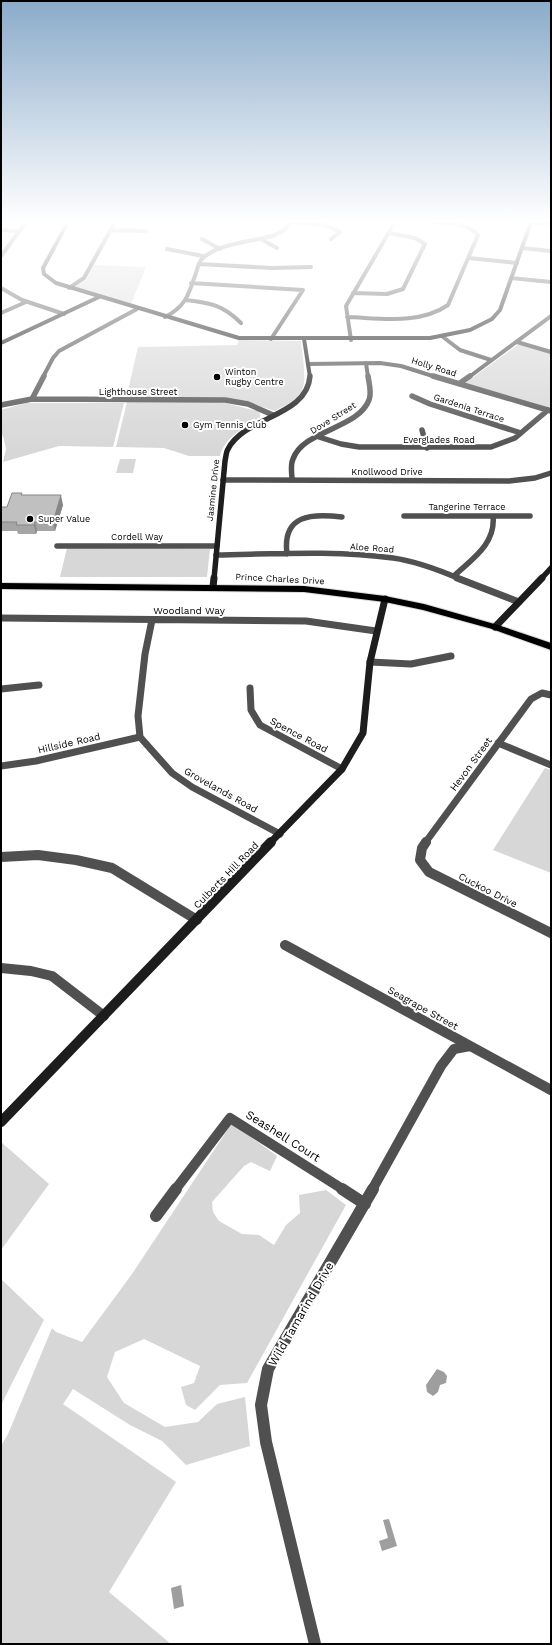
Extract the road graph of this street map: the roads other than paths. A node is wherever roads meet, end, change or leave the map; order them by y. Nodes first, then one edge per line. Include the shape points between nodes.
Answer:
1 (20, 299) edge
2 (95, 299) edge
3 (105, 299) edge
4 (297, 299) edge
5 (350, 299) edge
6 (451, 299) edge
7 (504, 299) edge
8 (186, 300) joint
9 (26, 302) junction
10 (137, 309) junction
11 (1, 313) edge
12 (64, 314) junction
13 (551, 316) edge
14 (165, 317) junction
15 (347, 317) junction
16 (241, 323) dead end
17 (443, 337) junction
18 (271, 339) junction
19 (304, 339) junction
20 (351, 340) junction
21 (517, 342) junction
22 (1, 343) edge
23 (551, 352) edge
24 (491, 360) junction
25 (366, 363) junction
26 (309, 364) junction
27 (460, 383) junction
28 (412, 396) dead end
29 (32, 399) junction
30 (1, 405) edge
31 (550, 411) edge
32 (273, 415) junction
33 (422, 430) dead end
34 (521, 433) junction
35 (319, 437) junction
36 (427, 448) junction
37 (551, 473) edge
38 (222, 480) junction
39 (292, 480) junction
40 (404, 516) dead end
41 (493, 516) junction
42 (530, 516) dead end
43 (342, 517) dead end
44 (57, 546) dead end
45 (217, 546) junction
46 (287, 554) junction
47 (216, 555) junction
48 (551, 568) edge
49 (454, 576) junction
50 (1, 586) edge
51 (213, 587) junction
52 (386, 599) junction
53 (518, 602) junction
54 (1, 618) edge
55 (152, 620) junction
56 (495, 627) junction
57 (376, 631) junction
58 (551, 647) edge
59 (451, 656) dead end
60 (370, 662) junction
61 (39, 684) dead end
62 (1, 688) edge
63 (250, 688) dead end
64 (551, 694) edge
65 (140, 737) junction
66 (498, 743) junction
67 (551, 764) edge
68 (1, 766) edge
69 (342, 769) junction
70 (280, 834) junction
71 (1, 857) edge
72 (420, 860) joint
73 (197, 920) junction
74 (551, 933) edge
75 (285, 945) dead end
76 (1, 968) edge
77 (104, 1016) junction
78 (470, 1046) junction
79 (551, 1090) edge
80 (1, 1122) edge
81 (365, 1204) junction
82 (156, 1216) dead end
83 (314, 1644) edge

1 - 9 street
2 - 12 street
3 - 10 street
4 - 18 street
5 - 15 street via 345,308
6 - 15 street via 449,304 440,310 425,315
7 - 17 street via 495,317 470,330
8 - 14 street via 180,309
8 - 16 street via 221,306 228,309
9 - 11 street
9 - 12 street
10 - 14 street
10 - 29 street via 60,351 53,358
12 - 22 street
13 - 21 street
14 - 18 street via 235,338
15 - 20 street
17 - 20 street
17 - 24 street via 460,350
18 - 19 street
19 - 20 street
19 - 26 street, Jasmine Drive
21 - 23 street
21 - 24 street
24 - 27 street
25 - 26 street, Holly Road
25 - 27 street, Holly Road via 405,367
25 - 35 street, Dove Street via 370,392 368,403 356,415
26 - 32 street, Jasmine Drive via 309,384 305,393 294,403
27 - 31 street, Holly Road
28 - 34 street, Gardenia Terrace
29 - 30 street, Lighthouse Street
29 - 32 street, Lighthouse Street via 224,400 248,404
31 - 34 street, Everglades Road
32 - 38 street, Jasmine Drive via 233,442 226,456
33 - 36 street
34 - 36 street, Everglades Road via 508,443 497,446
35 - 36 street, Everglades Road via 358,447
35 - 39 street, Dove Street via 294,455
37 - 39 street, Knollwood Drive via 536,478 509,481
38 - 39 street, Knollwood Drive
38 - 45 street, Jasmine Drive
40 - 41 street, Tangerine Terrace
41 - 42 street, Tangerine Terrace
41 - 49 street via 494,530 490,539
43 - 46 street via 315,517 295,523 286,537
44 - 45 street, Cordell Way
45 - 47 street, Jasmine Drive
46 - 47 street, Aloe Road
46 - 49 street, Aloe Road via 394,558 421,564
47 - 51 street, Jasmine Drive
48 - 53 street
49 - 53 street, Aloe Road
50 - 51 highway, Prince Charles Drive
51 - 52 highway, Prince Charles Drive via 304,589
52 - 56 highway, Prince Charles Drive
52 - 57 street, Culberts Hill Road
53 - 56 street
54 - 55 street, Woodland Way
55 - 57 street, Woodland Way via 306,621
55 - 65 street via 145,654 138,716
56 - 58 highway, Prince Charles Drive
57 - 60 street, Culberts Hill Road
59 - 60 street via 425,663 396,665
60 - 69 street, Culberts Hill Road via 363,733
61 - 62 street
63 - 69 street, Spence Road via 251,710 260,725
64 - 66 street, Hevon Street via 542,693 531,699
65 - 68 street, Hillside Road via 36,761
65 - 70 street, Grovelands Road via 172,773 192,787
66 - 67 street
66 - 72 street, Hevon Street via 422,848
69 - 70 street, Culberts Hill Road
70 - 73 street, Culberts Hill Road
71 - 73 street via 38,855 112,868
72 - 74 street, Cuckoo Drive via 430,872
73 - 77 street, Culberts Hill Road
75 - 78 street, Seagrape Street
76 - 77 street via 52,976
77 - 80 street, Culberts Hill Road
78 - 79 street, Seagrape Street
78 - 81 street, Wild Tamarind Drive via 454,1049 441,1066
81 - 82 street, Seashell Court via 230,1118
81 - 83 street, Wild Tamarind Drive via 268,1370 261,1405 266,1442

